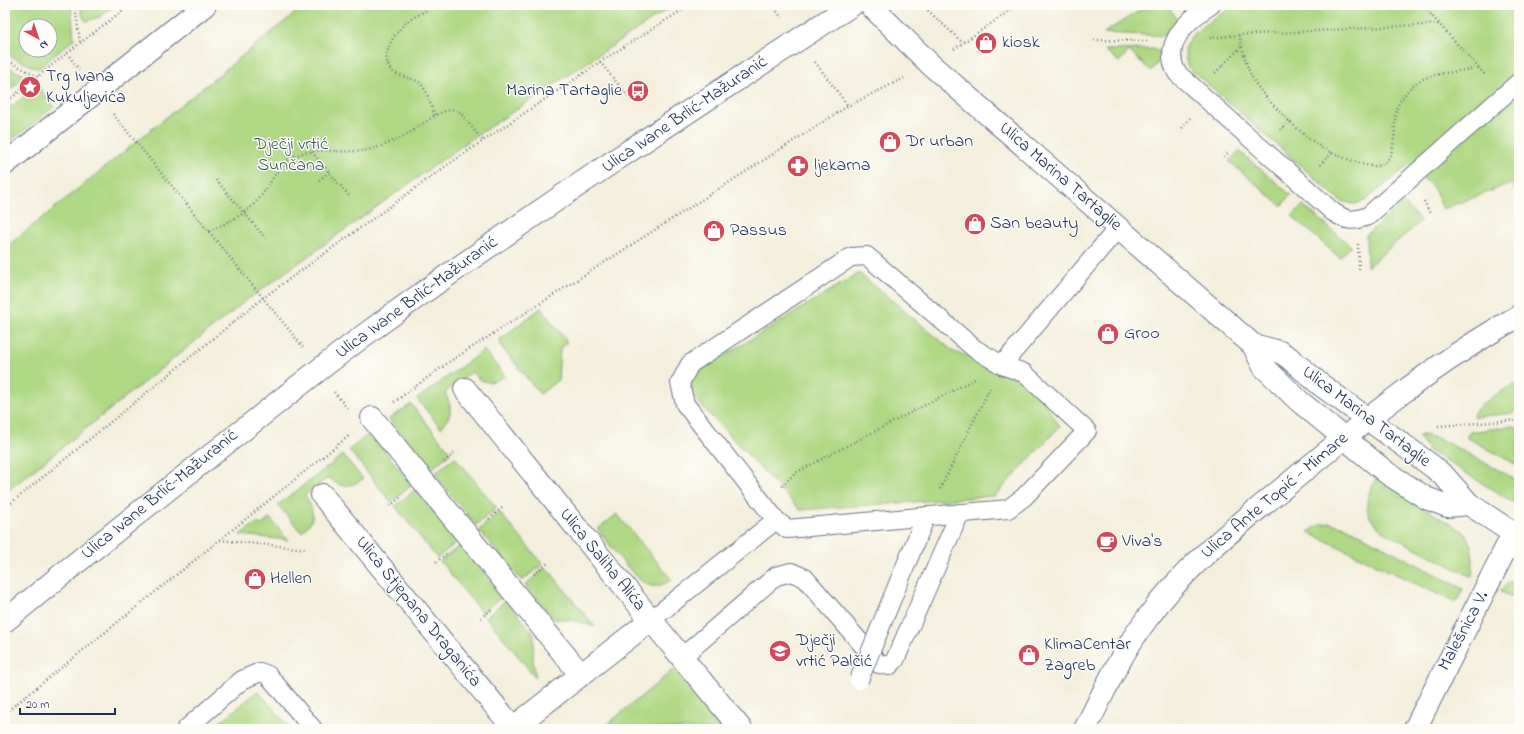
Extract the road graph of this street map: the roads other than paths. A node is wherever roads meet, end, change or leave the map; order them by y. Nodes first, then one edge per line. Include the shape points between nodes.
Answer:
1 (205, 5) edge
2 (852, 5) edge
3 (870, 5) edge
4 (1210, 5) edge
5 (1519, 82) edge
6 (5, 164) edge
7 (1118, 228) junction
8 (1519, 316) edge
9 (1253, 345) junction
10 (1002, 365) junction
11 (465, 390) dead end
12 (372, 418) dead end
13 (1367, 420) junction
14 (1343, 438) junction
15 (322, 495) dead end
16 (1469, 504) junction
17 (960, 513) junction
18 (926, 516) junction
19 (776, 520) junction
20 (1516, 536) edge
21 (651, 620) junction
22 (5, 621) edge
23 (682, 657) junction
24 (581, 675) junction
25 (859, 680) dead end
26 (186, 729) edge
27 (313, 729) edge
28 (513, 729) edge
29 (741, 729) edge
30 (1085, 729) edge
31 (1415, 729) edge

1 - 6 street
2 - 22 street, Ulica Ivane Brlić-Mažuranić via 510,232 384,320 319,368 115,530
3 - 7 street, Ulica Marina Tartaglie via 931,65
4 - 5 lane via 1196,14 1180,32 1171,50 1172,66 1344,220 1357,220 1368,216
7 - 9 street, Ulica Marina Tartaglie
7 - 10 lane
8 - 13 street, Ulica Ante Topić - Mimare via 1481,338
9 - 13 street, Ulica Marina Tartaglie via 1280,352 1288,357
9 - 14 street, Ulica Marina Tartaglie via 1264,367
10 - 17 lane via 1024,373 1087,431 1024,497 1008,509
10 - 19 lane via 975,350 867,256 851,258 690,364 680,383 685,404
11 - 21 street, Ulica Saliha Alića
12 - 24 street
13 - 14 street, Ulica Ante Topić - Mimare
13 - 16 street, Ulica Marina Tartaglie via 1444,477
14 - 16 street, Ulica Marina Tartaglie via 1387,473 1426,498 1447,506
14 - 30 street, Ulica Ante Topić - Mimare via 1206,552 1176,584 1146,619 1123,654
15 - 28 street, Ulica Stjepana Draganića
16 - 20 street, Ulica Marina Tartaglie
17 - 18 lane
17 - 23 lane via 895,660 889,666 879,664 805,578 791,572 776,576
18 - 19 lane via 787,529
18 - 25 lane, bridge
19 - 21 lane
20 - 31 street, Malešnica V. via 1444,668
21 - 23 street, Ulica Saliha Alića
21 - 24 street
23 - 29 street, Ulica Saliha Alića
24 - 28 street
26 - 27 lane via 242,680 260,672 268,675

